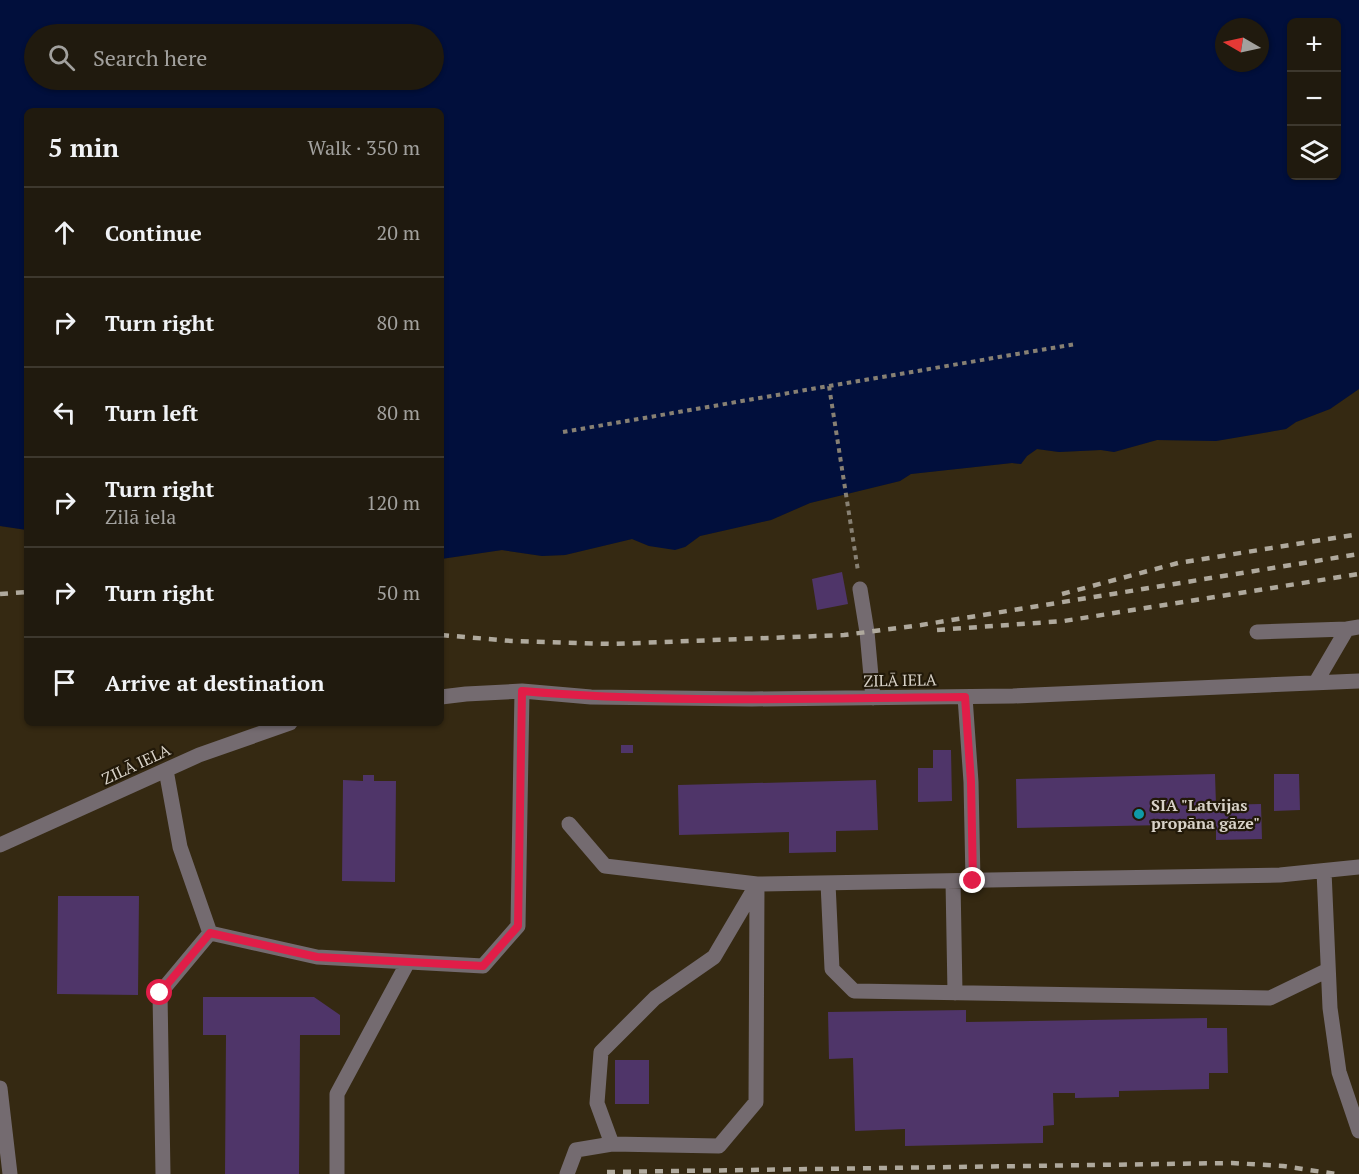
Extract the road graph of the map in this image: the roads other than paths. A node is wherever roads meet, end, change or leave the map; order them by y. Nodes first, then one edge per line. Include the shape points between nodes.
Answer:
1 (860, 589) road end
2 (1353, 628) edge
3 (1257, 632) dead end
4 (1359, 681) edge
5 (1316, 682) junction
6 (522, 691) junction
7 (444, 697) edge
8 (965, 697) junction
9 (873, 698) junction
10 (282, 726) edge
11 (166, 770) junction
12 (569, 824) dead end
13 (0, 845) edge
14 (1359, 867) edge
15 (1324, 871) junction
16 (953, 881) junction
17 (973, 881) junction
18 (828, 883) junction
19 (757, 885) junction
20 (210, 933) junction
21 (408, 962) junction
22 (1328, 970) junction
23 (955, 993) junction
24 (0, 1088) edge
25 (1359, 1131) edge
26 (612, 1144) junction
27 (10, 1174) edge
28 (163, 1174) edge
29 (337, 1174) edge
30 (567, 1174) edge

1 - 9 street
2 - 3 street
2 - 5 street
4 - 5 street, ZILĀ IELA
5 - 8 street, ZILĀ IELA
6 - 7 street, ZILĀ IELA
6 - 9 street, ZILĀ IELA via 591,697
6 - 21 street via 518,926 483,966
8 - 9 street, ZILĀ IELA
8 - 17 street
10 - 11 street, ZILĀ IELA
11 - 13 street, ZILĀ IELA
11 - 20 street via 180,847
12 - 19 street via 605,866
14 - 15 street
15 - 17 street
15 - 22 street
16 - 17 street
16 - 18 street
16 - 23 street
18 - 19 street
18 - 23 street via 832,969 854,991
19 - 26 street via 714,957 655,998 601,1052 597,1103
19 - 26 street via 756,1102 719,1146
20 - 21 street via 317,957
20 - 28 street via 160,993
21 - 29 street via 337,1094
22 - 23 street via 1270,998
22 - 25 street via 1339,1072
24 - 27 street
26 - 30 street via 576,1150

